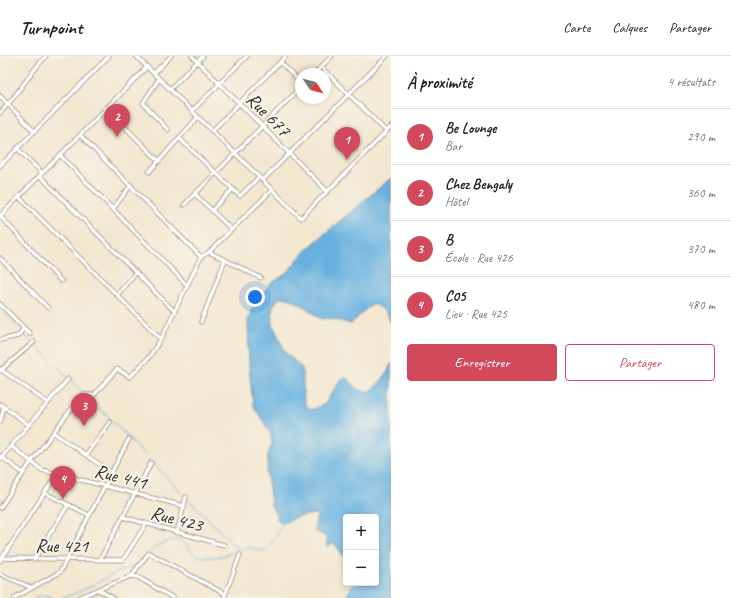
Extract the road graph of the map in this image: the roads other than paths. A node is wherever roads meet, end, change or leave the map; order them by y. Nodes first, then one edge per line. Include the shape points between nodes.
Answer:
1 (46, 56) edge
2 (109, 56) edge
3 (136, 56) edge
4 (171, 56) edge
5 (192, 56) edge
6 (203, 56) edge
7 (247, 56) edge
8 (286, 56) edge
9 (332, 56) edge
10 (387, 56) edge
11 (198, 62) junction
12 (280, 62) junction
13 (147, 67) junction
14 (321, 67) joint
15 (154, 73) junction
16 (295, 77) edge
17 (159, 78) junction
18 (219, 84) junction
19 (170, 89) junction
20 (295, 93) edge
21 (348, 94) junction
22 (0, 96) edge
23 (239, 104) junction
24 (9, 105) junction
25 (106, 108) junction
26 (192, 111) junction
27 (0, 113) edge
28 (198, 117) junction
29 (262, 126) junction
30 (391, 127) edge
31 (168, 130) dead end
32 (34, 131) junction
33 (212, 131) junction
34 (386, 131) junction
35 (80, 135) junction
36 (179, 138) junction
37 (17, 148) junction
38 (235, 154) junction
39 (289, 154) junction
40 (60, 155) junction
41 (159, 161) junction
42 (0, 166) edge
43 (149, 172) dead end
44 (216, 173) junction
45 (41, 174) junction
46 (259, 177) junction
47 (263, 180) junction
48 (131, 186) junction
49 (233, 189) junction
50 (272, 190) junction
51 (327, 191) junction
52 (195, 194) junction
53 (19, 197) junction
54 (184, 205) dead end
55 (113, 209) junction
56 (212, 210) junction
57 (0, 216) edge
58 (232, 230) junction
59 (209, 252) junction
60 (202, 257) junction
61 (0, 258) edge
62 (225, 260) junction
63 (136, 272) junction
64 (261, 278) dead end
65 (61, 281) dead end
66 (187, 285) junction
67 (116, 295) junction
68 (0, 304) edge
69 (48, 308) dead end
70 (174, 311) junction
71 (201, 322) dead end
72 (24, 328) junction
73 (30, 334) dead end
74 (161, 339) junction
75 (0, 340) edge
76 (34, 342) dead end
77 (0, 370) edge
78 (68, 379) dead end
79 (48, 403) junction
80 (2, 406) edge
81 (0, 422) edge
82 (110, 422) dead end
83 (29, 424) junction
84 (54, 433) junction
85 (129, 439) dead end
86 (11, 446) junction
87 (86, 455) junction
88 (0, 458) edge
89 (31, 462) junction
90 (151, 463) dead end
91 (23, 473) junction
92 (112, 473) junction
93 (57, 474) junction
94 (105, 486) junction
95 (45, 493) junction
96 (135, 494) junction
97 (186, 497) dead end
98 (68, 505) junction
99 (0, 506) edge
100 (184, 506) junction
101 (89, 515) junction
102 (123, 517) junction
103 (146, 524) junction
104 (176, 533) junction
105 (224, 545) dead end
106 (240, 555) dead end
107 (1, 559) edge
108 (34, 559) junction
109 (66, 559) junction
110 (100, 560) junction
111 (0, 574) edge
112 (131, 576) junction
113 (32, 588) junction
114 (99, 590) junction
115 (224, 596) edge
116 (14, 598) edge
117 (78, 598) edge
118 (113, 598) edge
119 (173, 598) edge

1 - 24 street
2 - 32 street
3 - 13 street
4 - 15 street
5 - 11 street, Rue 677
6 - 11 street
7 - 18 street
8 - 12 street
9 - 14 street
10 - 21 street
11 - 18 street, Rue 677
11 - 19 street
12 - 16 street
12 - 23 street
13 - 15 street
13 - 25 street
14 - 21 street
15 - 17 street
17 - 19 street
17 - 31 street via 143,103
18 - 23 street, Rue 677
18 - 26 street
19 - 26 street
20 - 29 street
21 - 34 street
21 - 39 street
22 - 24 street
23 - 29 street, Rue 677
23 - 33 street
24 - 27 street
24 - 32 street
25 - 35 street
25 - 41 street
26 - 28 street
28 - 33 street
28 - 36 street
29 - 38 street
29 - 39 street, Rue 677
30 - 34 street
32 - 37 street
33 - 38 street
34 - 51 street
35 - 40 street
35 - 48 street
36 - 41 street
36 - 44 street
37 - 42 street
37 - 45 street
38 - 44 street
38 - 46 street
39 - 47 street
39 - 51 street, Rue 677
40 - 45 street
40 - 55 street
41 - 43 street
44 - 49 street
44 - 52 street
45 - 53 street
45 - 63 street
46 - 47 street
46 - 49 street via 240,196
47 - 50 street
48 - 55 street
48 - 60 street
49 - 56 street
50 - 51 street via 301,218
50 - 58 street
52 - 54 street
52 - 56 street
53 - 57 street
53 - 67 street
55 - 66 street
56 - 58 street
57 - 65 street
58 - 59 street
59 - 60 street
59 - 62 street
60 - 66 street
61 - 69 street
62 - 64 street
62 - 71 street
63 - 67 street
63 - 70 street
66 - 70 street
67 - 74 street
68 - 72 street
70 - 74 street
72 - 73 street
72 - 75 street via 18,336
74 - 84 street via 130,377 118,369 97,393 83,395
76 - 77 street
77 - 79 street
78 - 79 street
79 - 83 street
80 - 81 street
80 - 83 street
82 - 87 street
83 - 86 street
84 - 87 street
84 - 89 street
85 - 92 street
86 - 88 street
86 - 89 street, Rue 441
87 - 92 street
88 - 91 street
89 - 91 street
89 - 93 street, Rue 441 via 42,470
90 - 96 street
91 - 99 street
92 - 94 street
93 - 94 street, Rue 441
93 - 95 street
94 - 96 street, Rue 441
94 - 101 street
95 - 98 street
95 - 107 street
96 - 100 street, Rue 441
96 - 102 street
97 - 100 street
98 - 101 street
98 - 108 street
100 - 104 street
101 - 109 street
102 - 103 street, Rue 423
102 - 110 street
103 - 104 street, Rue 423
103 - 110 street, Rue 421 via 124,560
104 - 105 street, Rue 423
106 - 115 street
107 - 108 street, Rue 421
108 - 109 street, Rue 421
109 - 110 street, Rue 421
109 - 113 street via 60,572
111 - 113 street
112 - 114 street
112 - 115 street via 150,553
112 - 119 street
113 - 116 street
114 - 117 street
114 - 118 street

